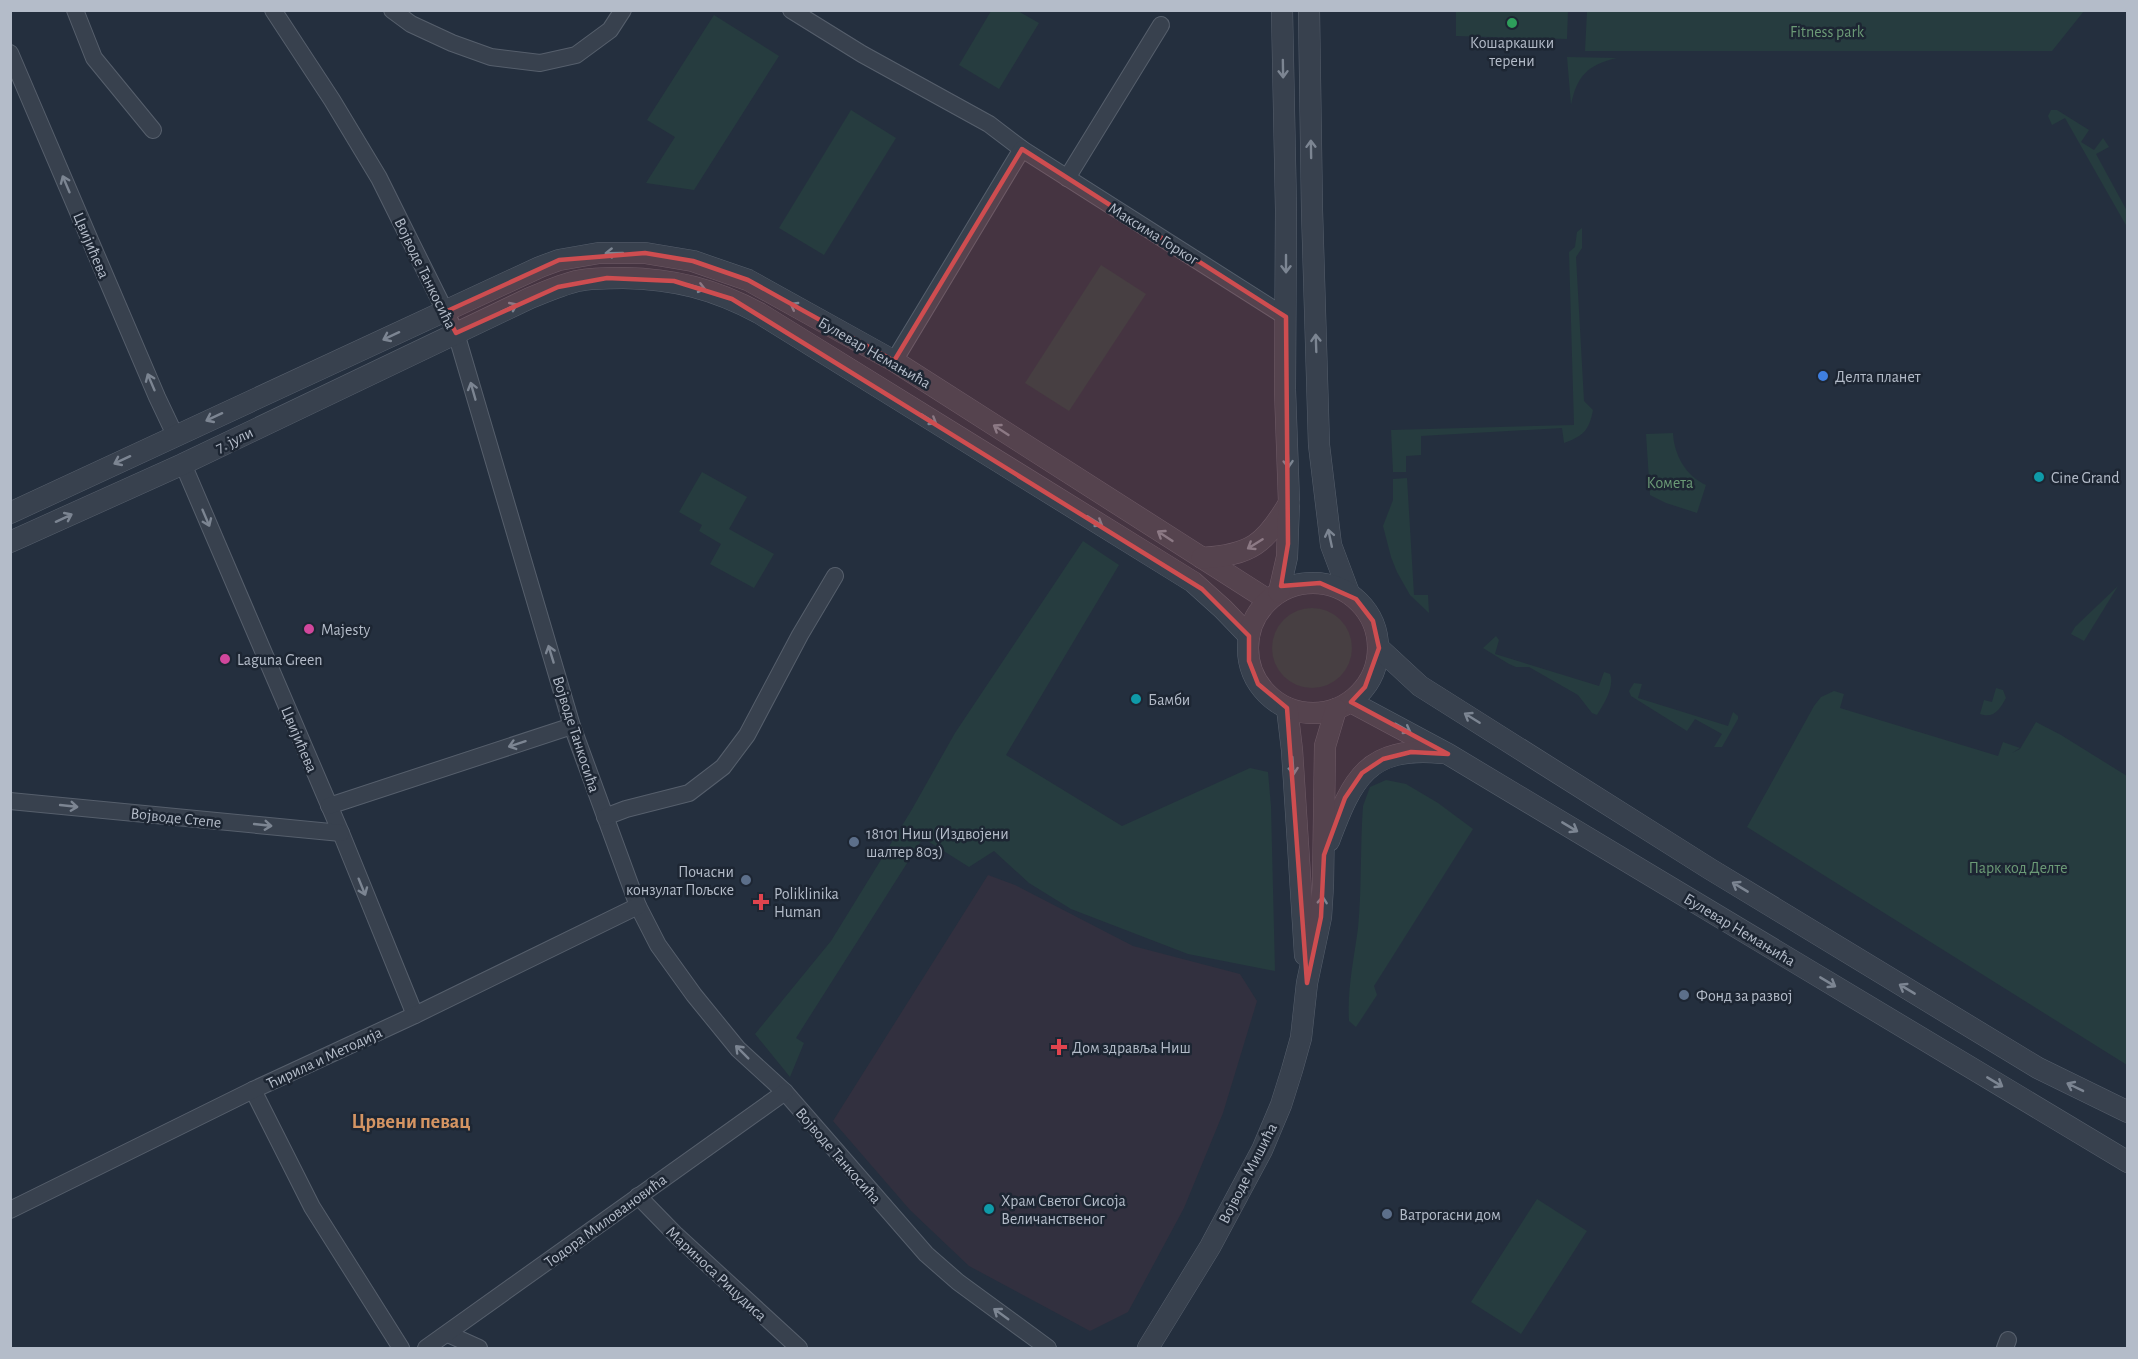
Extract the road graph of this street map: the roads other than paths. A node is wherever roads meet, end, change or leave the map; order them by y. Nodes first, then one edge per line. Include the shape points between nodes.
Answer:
1 (75, 10) edge
2 (273, 10) edge
3 (392, 10) edge
4 (623, 10) edge
5 (791, 10) edge
6 (1282, 10) edge
7 (1309, 10) edge
8 (1161, 26) dead end
9 (10, 53) edge
10 (153, 130) dead end
11 (1022, 149) junction
12 (1066, 178) junction
13 (445, 312) junction
14 (1286, 317) junction
15 (456, 333) junction
16 (894, 361) junction
17 (175, 435) junction
18 (183, 464) junction
19 (1289, 502) junction
20 (10, 513) edge
21 (10, 542) edge
22 (1202, 558) junction
23 (835, 576) dead end
24 (1349, 593) junction
25 (1274, 596) junction
26 (1248, 636) junction
27 (1379, 648) junction
28 (1343, 705) junction
29 (1287, 708) junction
30 (572, 726) junction
31 (1448, 754) junction
32 (10, 801) edge
33 (329, 806) junction
34 (605, 817) junction
35 (341, 833) junction
36 (1324, 855) junction
37 (638, 906) junction
38 (1307, 983) junction
39 (415, 1015) junction
40 (253, 1090) junction
41 (785, 1092) junction
42 (2127, 1113) edge
43 (2127, 1162) edge
44 (638, 1196) junction
45 (10, 1210) edge
46 (448, 1334) junction
47 (400, 1348) edge
48 (426, 1348) edge
49 (479, 1348) edge
50 (799, 1348) edge
51 (1048, 1348) edge
52 (1148, 1348) edge

1 - 10 street via 94,58
2 - 13 street, Војводе Танкосића via 379,178
3 - 4 street via 411,24 491,57 540,63 576,55 609,30
5 - 11 street, Максима Горког via 989,124
6 -> 14 street
24 -> 7 street via 1331,545 1319,445
8 - 12 street
17 -> 9 street, Цвијићева
11 - 12 street, Максима Горког
11 - 16 street
12 - 14 street, Максима Горког
13 - 15 street, Војводе Танкосића
16 -> 13 street, Булевар Немањића via 748,280 693,261 645,253 599,253 559,260
13 -> 17 street, 7. јули
14 -> 19 street
15 - 18 street, 7. јули
15 -> 26 street, Булевар Немањића via 530,298 579,281 649,278 701,287 769,320 1193,582
30 -> 15 street, Војводе Танкосића
22 -> 16 street, Булевар Немањића
17 -> 20 street, 7. јули
21 -> 18 street, 7. јули
18 -> 33 street, Цвијићева
19 -> 22 street via 1274,527 1258,543 1232,554
19 - 25 street via 1287,557
22 - 25 street, Булевар Немањића
23 - 34 street via 747,735 723,767 689,793
24 - 25 street via 1309,582
24 - 27 street via 1368,613
25 - 26 street via 1255,616
26 - 29 street via 1249,661 1256,678 1266,694
27 - 28 street via 1375,669 1365,687
42 -> 27 street via 2038,1068 1710,869 1419,686
28 - 29 street via 1311,713
28 -> 31 street, Булевар Немањића
28 - 36 street, Војводе Мишића via 1325,746
29 -> 38 street, Војводе Мишића
30 -> 33 street
30 - 34 street, Војводе Танкосића
31 - 36 street via 1411,752 1383,759 1362,773 1345,798
31 -> 43 street, Булевар Немањића
32 -> 35 street, Војводе Степе
33 - 35 street, Цвијићева
34 - 37 street, Војводе Танкосића
35 -> 39 street, Цвијићева
38 -> 36 street, Војводе Мишића via 1321,917
37 - 39 street, Ћирила и Методија
41 -> 37 street, Војводе Танкосића via 738,1049 694,995 658,945
38 - 52 street, Војводе Мишића via 1301,1038 1281,1105 1262,1150 1210,1247
39 - 40 street, Ћирила и Методија
40 - 45 street, Ћирила и Методија
40 - 47 street via 312,1207
41 - 44 street, Тодора Миловановића
51 -> 41 street, Војводе Танкосића via 926,1254
44 - 46 street, Тодора Миловановића
44 - 50 street, Мариноса Рицудиса
46 - 48 street, Тодора Миловановића
46 - 49 street

